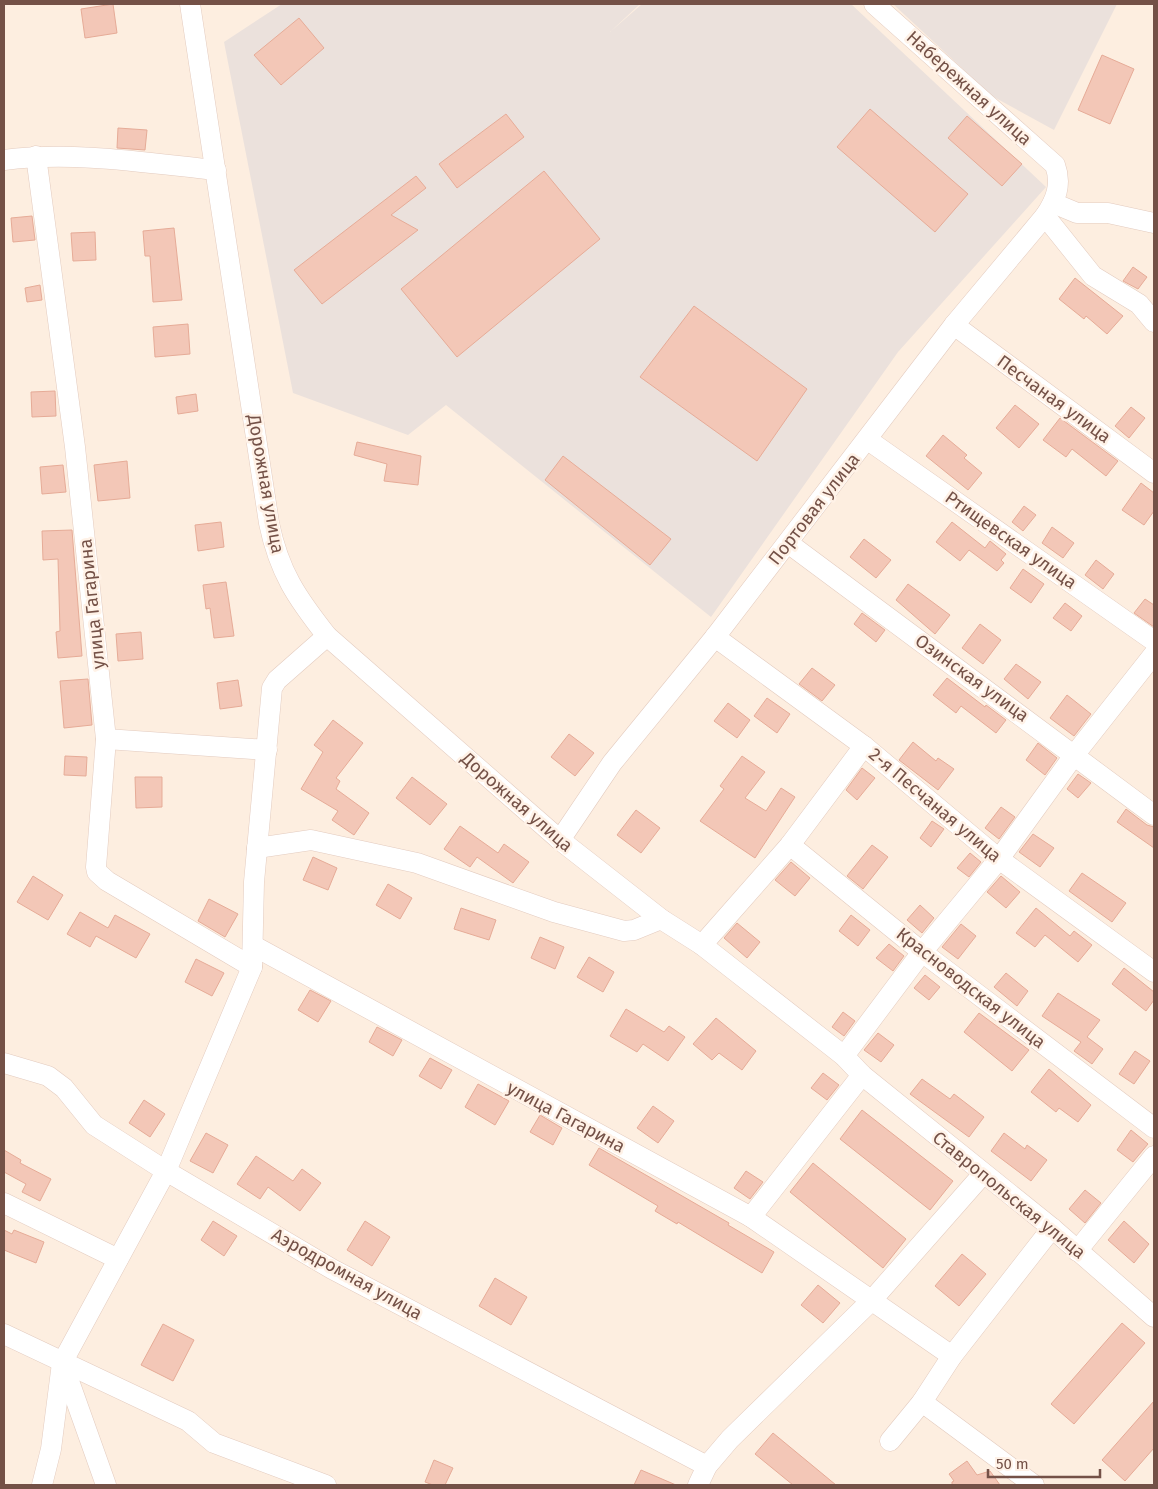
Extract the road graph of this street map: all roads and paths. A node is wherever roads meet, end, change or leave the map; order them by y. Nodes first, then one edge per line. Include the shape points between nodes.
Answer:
1 (190, 4) edge
2 (874, 4) edge
3 (36, 156) junction
4 (4, 160) edge
5 (216, 170) junction
6 (1059, 174) joint
7 (1049, 210) junction
8 (1154, 223) edge
9 (1154, 322) edge
10 (954, 325) junction
11 (868, 440) junction
12 (1154, 473) edge
13 (788, 543) junction
14 (327, 636) junction
15 (715, 637) junction
16 (1154, 641) edge
17 (1154, 654) edge
18 (106, 739) junction
19 (864, 746) junction
20 (267, 750) junction
21 (1075, 754) junction
22 (1154, 815) edge
23 (560, 840) junction
24 (790, 845) junction
25 (257, 848) junction
26 (999, 859) junction
27 (661, 919) junction
28 (254, 946) junction
29 (702, 946) junction
30 (922, 952) junction
31 (252, 967) junction
32 (1154, 972) edge
33 (844, 1056) junction
34 (4, 1063) edge
35 (862, 1074) junction
36 (1154, 1128) edge
37 (1154, 1156) edge
38 (166, 1171) junction
39 (983, 1174) junction
40 (4, 1203) edge
41 (751, 1217) junction
42 (1052, 1228) junction
43 (1078, 1251) junction
44 (118, 1259) junction
45 (872, 1300) junction
46 (1154, 1317) edge
47 (4, 1334) edge
48 (952, 1356) junction
49 (62, 1363) junction
50 (922, 1402) junction
51 (890, 1441) dead end
52 (707, 1466) junction
53 (42, 1485) edge
54 (106, 1485) edge
55 (326, 1485) edge
56 (698, 1485) edge
57 (1034, 1485) edge

1 - 5 street, Дорожная улица
2 - 6 street, Набережная улица via 1056,165
3 - 4 street
3 - 5 street
3 - 18 street, улица Гагарина via 74,447
5 - 14 street, Дорожная улица via 274,546 298,600
6 - 7 street, Портовая улица via 1060,182
7 - 8 street via 1108,213
7 - 9 street via 1093,276 1139,304
7 - 10 street, Портовая улица
10 - 11 street, Портовая улица
10 - 12 street, Песчаная улица
11 - 13 street, Портовая улица
11 - 16 street, Ртищевская улица
13 - 15 street, Портовая улица
13 - 21 street, Озинская улица
14 - 20 street via 274,684 269,701
14 - 23 street, Дорожная улица
15 - 19 street, 2-я Песчаная улица
15 - 23 street, Портовая улица via 612,763
17 - 21 street
18 - 20 street
18 - 31 street, улица Гагарина via 97,872
19 - 24 street
19 - 26 street, 2-я Песчаная улица
20 - 25 street
21 - 22 street, Озинская улица
21 - 26 street
23 - 27 street, Дорожная улица
24 - 29 street
24 - 30 street, Красноводская улица
25 - 27 street via 311,840 417,864 554,912 624,931
25 - 28 street
26 - 30 street
26 - 32 street, 2-я Песчаная улица
27 - 29 street, Дорожная улица
28 - 31 street
28 - 41 street, улица Гагарина
29 - 33 street, Дорожная улица
30 - 33 street
30 - 36 street, Красноводская улица
31 - 38 street
33 - 35 street, Дорожная улица
34 - 38 street, Аэродромная улица via 39,1072 57,1081 94,1125
35 - 39 street, Ставропольская улица
35 - 41 street
37 - 43 street
38 - 44 street
38 - 52 street, Аэродромная улица via 332,1269
39 - 42 street, Ставропольская улица
39 - 45 street
40 - 44 street
41 - 45 street, улица Гагарина
42 - 43 street, Ставропольская улица
42 - 48 street
43 - 46 street, Ставропольская улица
44 - 49 street
45 - 48 street, улица Гагарина
45 - 52 street via 748,1419
47 - 49 street
48 - 50 street
49 - 53 street via 51,1450
49 - 54 street
49 - 55 street via 188,1421 214,1442
50 - 51 street
50 - 57 street
52 - 56 street

